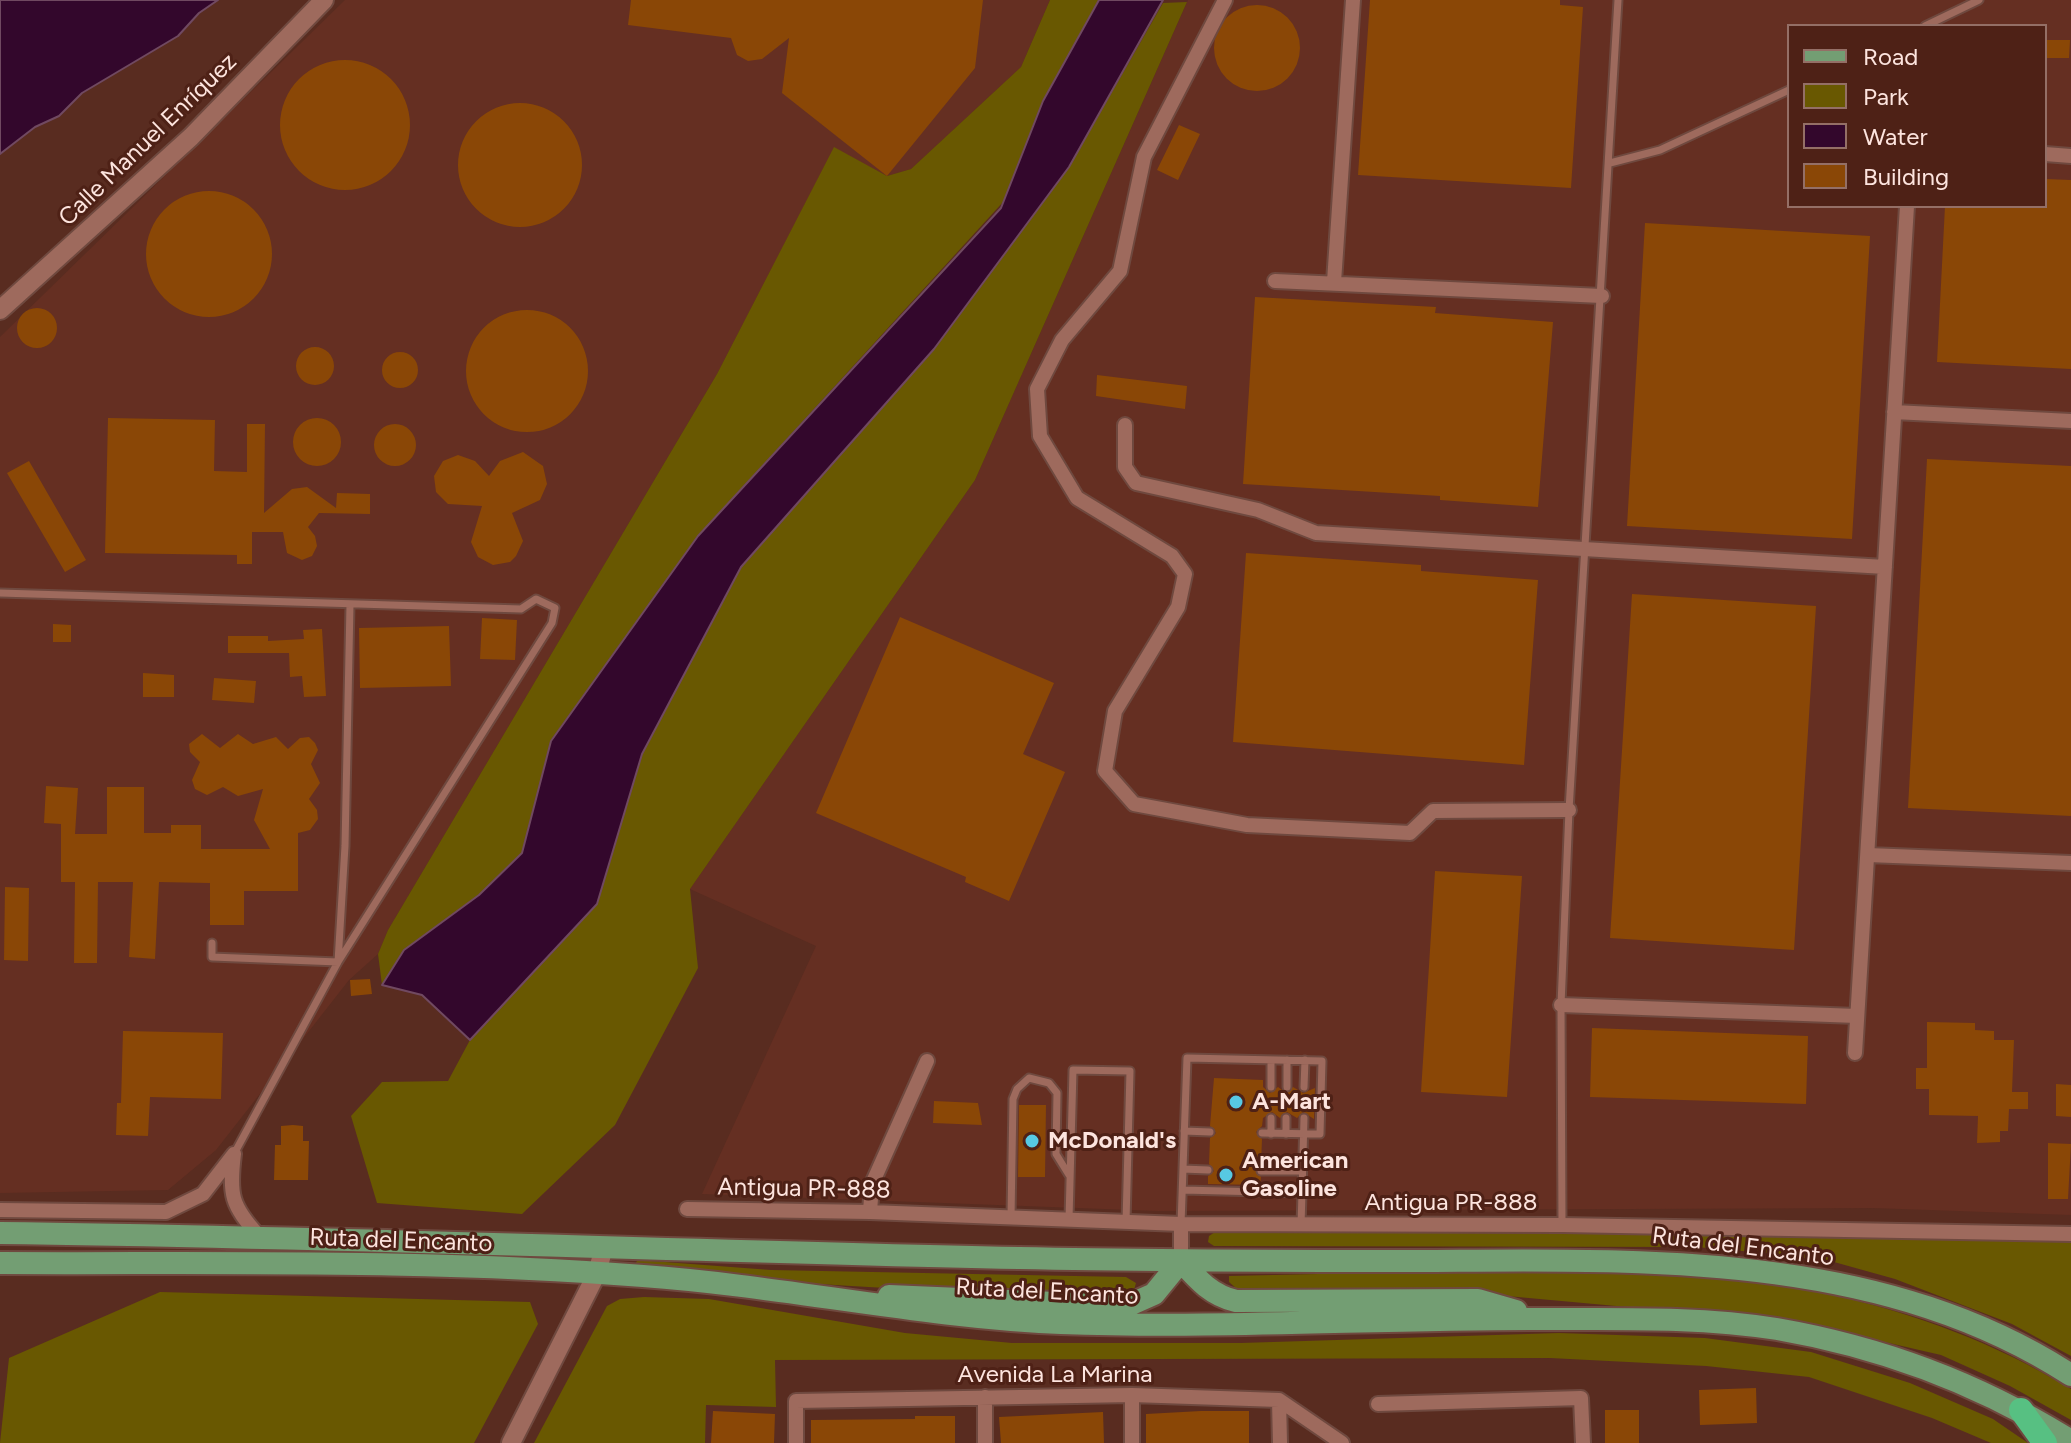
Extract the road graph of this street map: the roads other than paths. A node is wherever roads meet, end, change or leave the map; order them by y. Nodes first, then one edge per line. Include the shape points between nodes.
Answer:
1 (324, 0) edge
2 (1225, 0) edge
3 (1353, 0) edge
4 (1618, 0) edge
5 (1979, 0) edge
6 (1929, 24) edge
7 (1787, 91) edge
8 (2047, 154) edge
9 (2071, 156) edge
10 (1610, 163) junction
11 (1907, 208) edge
12 (1275, 281) dead end
13 (1334, 282) junction
14 (1602, 296) junction
15 (0, 310) edge
16 (1894, 412) junction
17 (2071, 421) edge
18 (1125, 425) dead end
19 (1584, 550) junction
20 (1885, 567) junction
21 (0, 593) edge
22 (350, 605) junction
23 (1569, 810) junction
24 (1868, 855) junction
25 (2071, 863) edge
26 (212, 943) dead end
27 (338, 962) junction
28 (1561, 1005) junction
29 (1857, 1016) junction
30 (1855, 1053) dead end
31 (1271, 1060) junction
32 (1287, 1060) junction
33 (1305, 1060) junction
34 (927, 1061) dead end
35 (1271, 1087) dead end
36 (1287, 1087) dead end
37 (1304, 1087) dead end
38 (1271, 1118) dead end
39 (1286, 1118) dead end
40 (1304, 1118) dead end
41 (1184, 1131) junction
42 (1210, 1132) dead end
43 (1286, 1134) junction
44 (1304, 1134) junction
45 (234, 1154) junction
46 (1183, 1169) junction
47 (1208, 1170) dead end
48 (1261, 1171) dead end
49 (1302, 1171) junction
50 (1070, 1177) junction
51 (1183, 1190) junction
52 (1302, 1193) junction
53 (687, 1209) dead end
54 (0, 1210) edge
55 (870, 1212) junction
56 (1011, 1217) junction
57 (1069, 1220) junction
58 (1126, 1222) junction
59 (1181, 1224) junction
60 (1301, 1225) junction
61 (1562, 1225) junction
62 (0, 1233) edge
63 (2071, 1234) edge
64 (259, 1236) junction
65 (604, 1247) junction
66 (1181, 1261) junction
67 (0, 1263) edge
68 (597, 1273) junction
69 (832, 1301) junction
70 (1541, 1319) junction
71 (2071, 1375) edge
72 (1132, 1395) junction
73 (985, 1397) junction
74 (1279, 1400) junction
75 (1378, 1404) dead end
76 (2021, 1410) junction
77 (2071, 1441) edge
78 (511, 1443) edge
79 (796, 1443) edge
80 (985, 1443) edge
81 (1132, 1443) edge
82 (1280, 1443) edge
83 (1342, 1443) edge
84 (1583, 1443) edge
85 (2045, 1443) edge

1 - 15 street, Calle Manuel Enríquez via 191,137
2 - 23 street via 1144,157 1120,271 1062,340 1037,389 1040,436 1077,498 1172,556 1185,574 1178,607 1115,711 1105,771 1134,804 1247,825 1410,833 1433,811
3 - 13 street
4 - 10 lane
5 - 6 lane
7 - 10 lane via 1660,150
8 - 9 street
10 - 14 lane
11 - 16 street
12 - 13 street
13 - 14 street
14 - 19 lane
16 - 17 street
16 - 20 street
18 - 19 street via 1125,467 1136,483 1258,510 1316,533
19 - 20 street
19 - 23 lane
20 - 24 street
21 - 22 lane
22 - 27 lane
22 - 27 lane via 521,609 536,599 555,608 552,623
23 - 28 lane
24 - 25 street
24 - 29 street
26 - 27 lane via 212,957
27 - 45 lane
28 - 29 street
28 - 61 lane
29 - 30 street
31 - 32 lane
31 - 35 lane
31 - 41 lane via 1187,1058
32 - 33 lane
32 - 36 lane
33 - 37 lane
33 - 44 lane via 1322,1061 1320,1134
34 - 55 street via 872,1184
38 - 43 lane via 1266,1133
39 - 43 lane
40 - 44 lane
41 - 42 lane
41 - 46 lane
43 - 44 lane
44 - 49 lane
45 - 54 street via 203,1194 166,1212
45 - 64 street via 230,1190 237,1211
46 - 47 lane
46 - 51 lane
48 - 49 lane
49 - 52 lane
50 - 56 lane via 1056,1154 1057,1093 1049,1083 1029,1078 1013,1099
50 - 57 lane
50 - 58 lane via 1073,1070 1130,1071
51 - 52 lane
51 - 59 lane
52 - 60 lane
53 - 55 street, Antigua PR-888
55 - 56 street, Antigua PR-888
56 - 57 street, Antigua PR-888
57 - 58 street, Antigua PR-888
58 - 59 street, Antigua PR-888
59 - 60 street, Antigua PR-888
59 - 66 street
60 - 61 street, Antigua PR-888
61 - 63 street, Antigua PR-888
62 - 64 main road, Ruta del Encanto
64 - 65 main road, Ruta del Encanto
65 - 66 main road, Ruta del Encanto
65 - 68 street
66 - 69 main road via 1154,1294 1127,1306 908,1295
66 - 70 main road via 1202,1285 1236,1301 1478,1300
66 - 71 main road, Ruta del Encanto via 1681,1262 1773,1272 1865,1289 1927,1309 1994,1335
67 - 68 main road, Ruta del Encanto
68 - 69 main road, Ruta del Encanto
68 - 78 street
69 - 70 main road, Ruta del Encanto via 1062,1323
70 - 76 main road, Ruta del Encanto via 1705,1321 1776,1329 1930,1370
72 - 73 street, Avenida La Marina
72 - 74 street, Avenida La Marina
72 - 81 street
73 - 79 street, Avenida La Marina via 796,1401
73 - 80 street
74 - 82 street
74 - 83 street
75 - 84 street via 1581,1398
76 - 77 main road, Ruta del Encanto
76 - 85 highway

